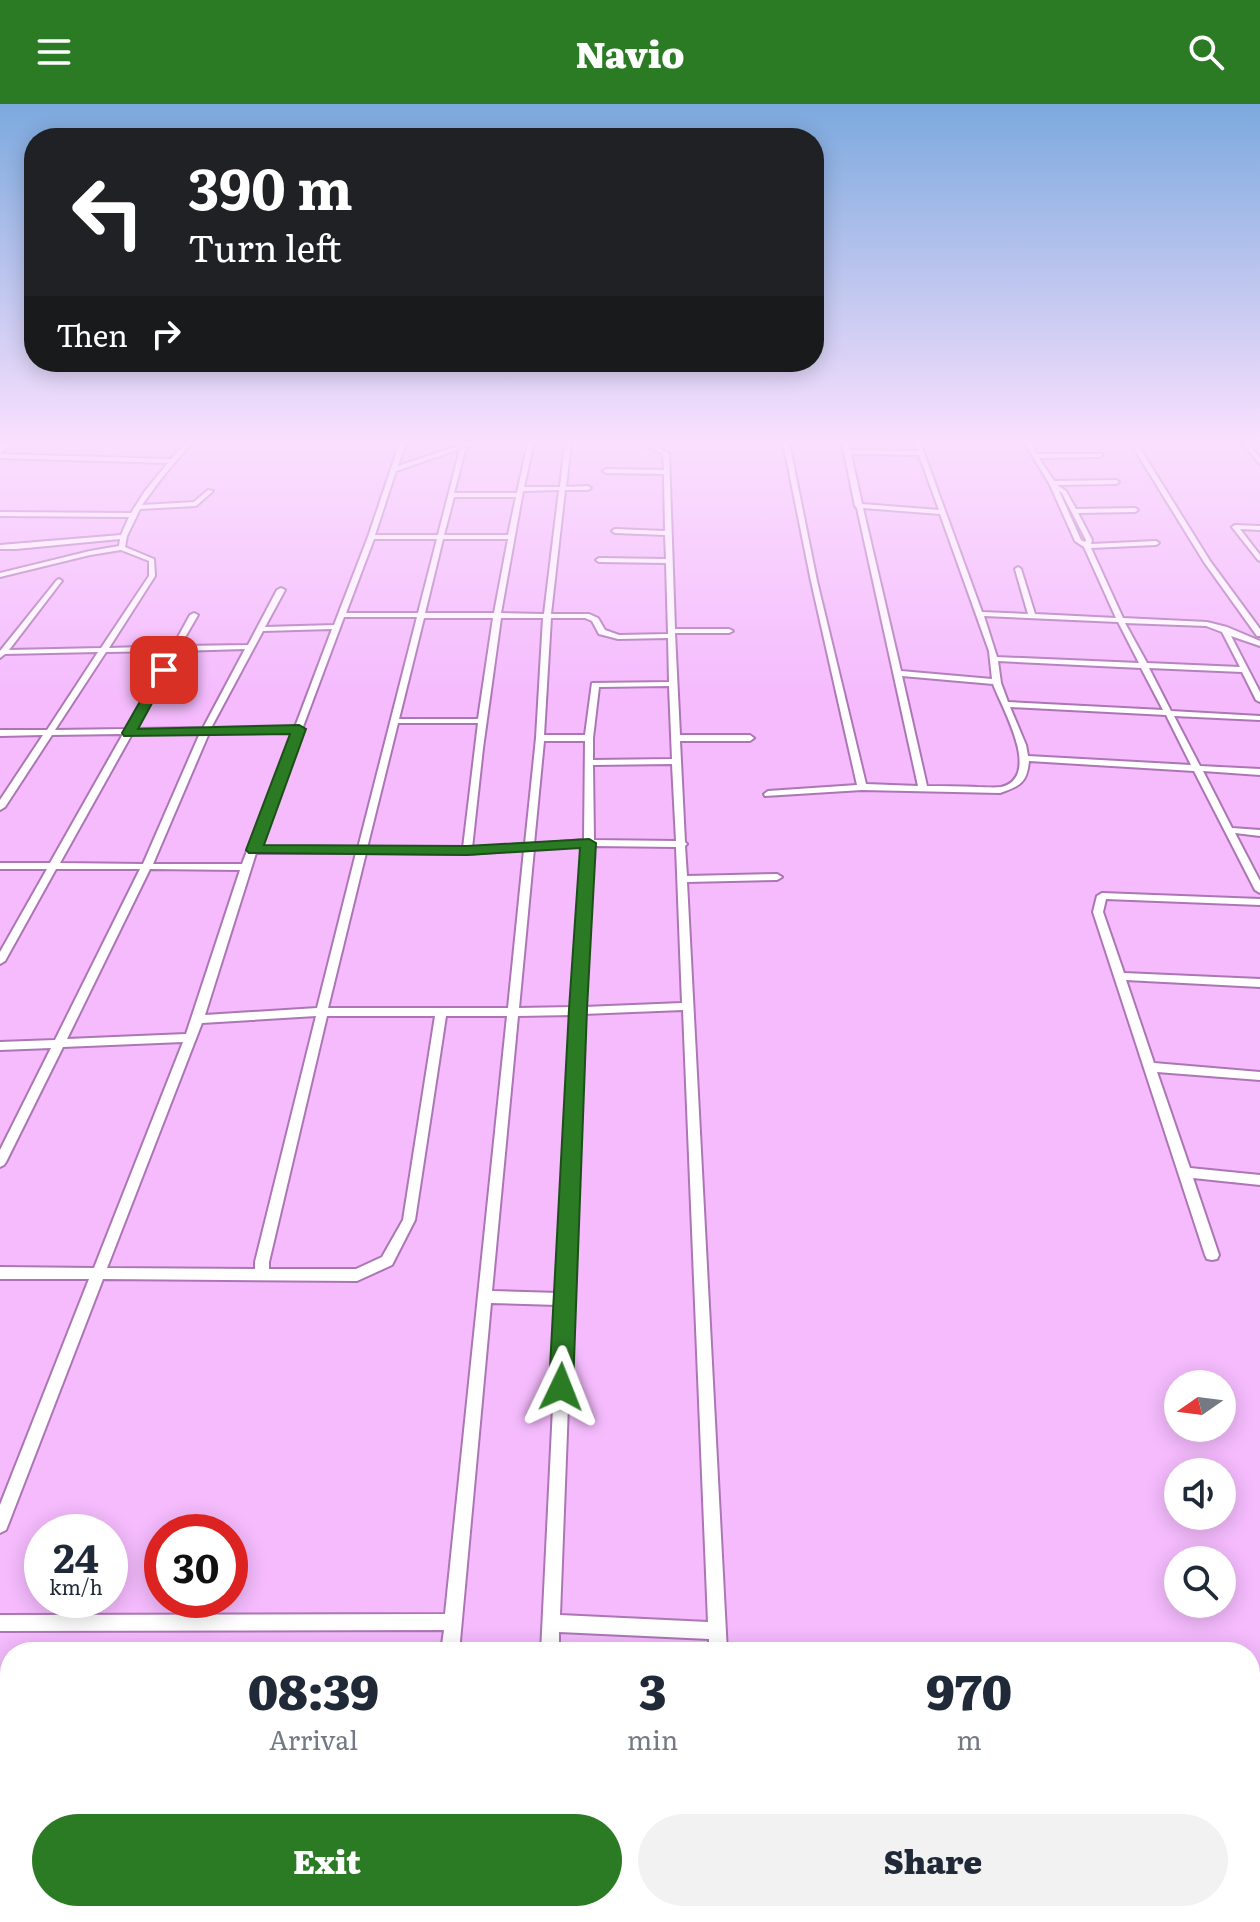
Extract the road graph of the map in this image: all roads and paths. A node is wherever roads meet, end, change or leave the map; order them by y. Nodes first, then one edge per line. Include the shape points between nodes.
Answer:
1 (128, 527) edge
2 (374, 527) edge
3 (442, 527) edge
4 (512, 527) edge
5 (558, 527) edge
6 (668, 527) edge
7 (803, 527) edge
8 (863, 527) edge
9 (948, 527) edge
10 (1072, 527) edge
11 (1082, 527) edge
12 (1185, 527) edge
13 (1260, 528) edge
14 (615, 531) dead end
15 (668, 533) junction
16 (122, 537) junction
17 (371, 537) junction
18 (439, 537) junction
19 (510, 537) junction
20 (1156, 543) dead end
21 (1087, 546) junction
22 (0, 547) edge
23 (122, 548) junction
24 (1260, 559) edge
25 (599, 560) dead end
26 (669, 561) junction
27 (1018, 569) dead end
28 (0, 575) edge
29 (59, 581) dead end
30 (281, 590) dead end
31 (980, 614) junction
32 (194, 615) dead end
33 (341, 615) junction
34 (421, 615) junction
35 (498, 616) junction
36 (547, 616) junction
37 (1032, 616) junction
38 (1121, 621) junction
39 (336, 627) junction
40 (1224, 628) junction
41 (259, 629) junction
42 (729, 631) dead end
43 (1259, 633) edge
44 (672, 634) junction
45 (1260, 646) edge
46 (249, 647) junction
47 (1233, 647) junction
48 (176, 648) junction
49 (104, 649) junction
50 (1, 654) edge
51 (994, 659) junction
52 (1142, 664) junction
53 (1245, 670) junction
54 (897, 673) junction
55 (997, 682) junction
56 (673, 684) junction
57 (1260, 700) edge
58 (1005, 704) junction
59 (1167, 713) junction
60 (1260, 718) edge
61 (397, 721) junction
62 (480, 721) junction
63 (299, 729) junction
64 (49, 732) junction
65 (205, 732) junction
66 (0, 733) edge
67 (129, 733) junction
68 (540, 738) junction
69 (589, 738) junction
70 (676, 738) junction
71 (750, 738) dead end
72 (1025, 758) junction
73 (677, 761) junction
74 (589, 763) junction
75 (1194, 767) junction
76 (1260, 772) edge
77 (862, 787) junction
78 (923, 788) junction
79 (768, 794) dead end
80 (0, 807) edge
81 (1228, 830) junction
82 (1260, 833) edge
83 (589, 843) junction
84 (682, 844) junction
85 (530, 847) junction
86 (254, 850) junction
87 (362, 851) junction
88 (467, 851) junction
89 (0, 866) edge
90 (55, 867) junction
91 (246, 867) junction
92 (146, 868) junction
93 (777, 877) dead end
94 (683, 879) junction
95 (1260, 890) edge
96 (1260, 902) edge
97 (0, 961) edge
98 (1120, 976) junction
99 (1260, 983) edge
100 (689, 1006) junction
101 (578, 1009) junction
102 (320, 1012) junction
103 (441, 1012) junction
104 (514, 1012) junction
105 (198, 1019) junction
106 (190, 1038) junction
107 (59, 1043) junction
108 (0, 1046) edge
109 (1150, 1067) junction
110 (1260, 1076) edge
111 (0, 1162) edge
112 (1185, 1172) junction
113 (1260, 1180) edge
114 (1212, 1255) dead end
115 (0, 1273) edge
116 (97, 1274) junction
117 (262, 1275) junction
118 (485, 1297) junction
119 (565, 1299) junction
120 (0, 1525) edge
121 (453, 1622) junction
122 (0, 1623) edge
123 (551, 1623) junction
124 (717, 1631) junction
125 (451, 1642) edge
126 (550, 1642) edge
127 (718, 1642) edge

1 - 16 street
2 - 17 street
3 - 18 street
4 - 19 street
5 - 36 street
6 - 15 street
7 - 77 street
8 - 54 street
9 - 31 street
10 - 21 street
11 - 21 street
12 - 43 street
13 - 24 street via 1235,527
14 - 15 street
15 - 26 street
16 - 22 street
16 - 23 street
17 - 18 street
17 - 33 street
18 - 19 street
18 - 34 street
19 - 35 street
20 - 21 street
21 - 38 street
23 - 28 street
23 - 49 street via 152,560 152,576
25 - 26 street
26 - 44 street
27 - 37 street
29 - 50 street
30 - 41 street
31 - 37 street
31 - 51 street
32 - 48 street
33 - 34 street
33 - 39 street
34 - 35 street
34 - 61 street
35 - 36 street
35 - 62 street
36 - 44 street via 586,616 602,632 618,637
36 - 68 street
37 - 38 street
38 - 40 street
38 - 52 street
39 - 41 street
39 - 63 street
40 - 43 street
40 - 45 street
40 - 47 street
41 - 46 street
42 - 44 street
44 - 56 street
45 - 47 street
46 - 48 street
46 - 65 street
47 - 53 street
48 - 49 street
48 - 67 street
49 - 50 street
49 - 64 street
51 - 52 street
51 - 55 street
52 - 53 street
52 - 59 street
53 - 57 street
54 - 55 street
54 - 78 street
55 - 58 street
56 - 69 street via 595,685
56 - 70 street
58 - 59 street
58 - 72 street
59 - 60 street
59 - 75 street
61 - 62 street
61 - 87 street
62 - 88 street
63 - 65 street
63 - 86 street
64 - 66 street
64 - 67 street
64 - 80 street
65 - 67 street
65 - 92 street
67 - 90 street
68 - 69 street
68 - 85 street
69 - 74 street
70 - 71 street
70 - 73 street
72 - 75 street
72 - 78 street via 1023,780 1013,788
73 - 74 street
73 - 84 street
74 - 83 street
75 - 76 street
75 - 81 street
77 - 78 street
77 - 79 street
81 - 82 street
81 - 95 street
83 - 84 street
83 - 85 street
83 - 101 street
84 - 94 street
85 - 88 street
85 - 104 street
86 - 87 street
86 - 91 street
87 - 88 street
87 - 102 street
89 - 90 street
90 - 92 street
90 - 97 street
91 - 92 street
91 - 105 street
92 - 107 street
93 - 94 street
94 - 100 street
96 - 98 street via 1102,896 1098,912
98 - 99 street
98 - 109 street
100 - 101 street
100 - 124 street
101 - 104 street
101 - 119 street
102 - 103 street
102 - 105 street
102 - 117 street
103 - 104 street
103 - 117 street via 409,1220 387,1261 357,1275
104 - 118 street
105 - 106 street
106 - 107 street
106 - 116 street
107 - 108 street
107 - 111 street
109 - 110 street
109 - 112 street
112 - 113 street
112 - 114 street
115 - 116 street
116 - 117 street
116 - 120 street
118 - 119 street
118 - 121 street
119 - 123 street
121 - 122 street
121 - 125 street
123 - 124 street
123 - 126 street
124 - 127 street

